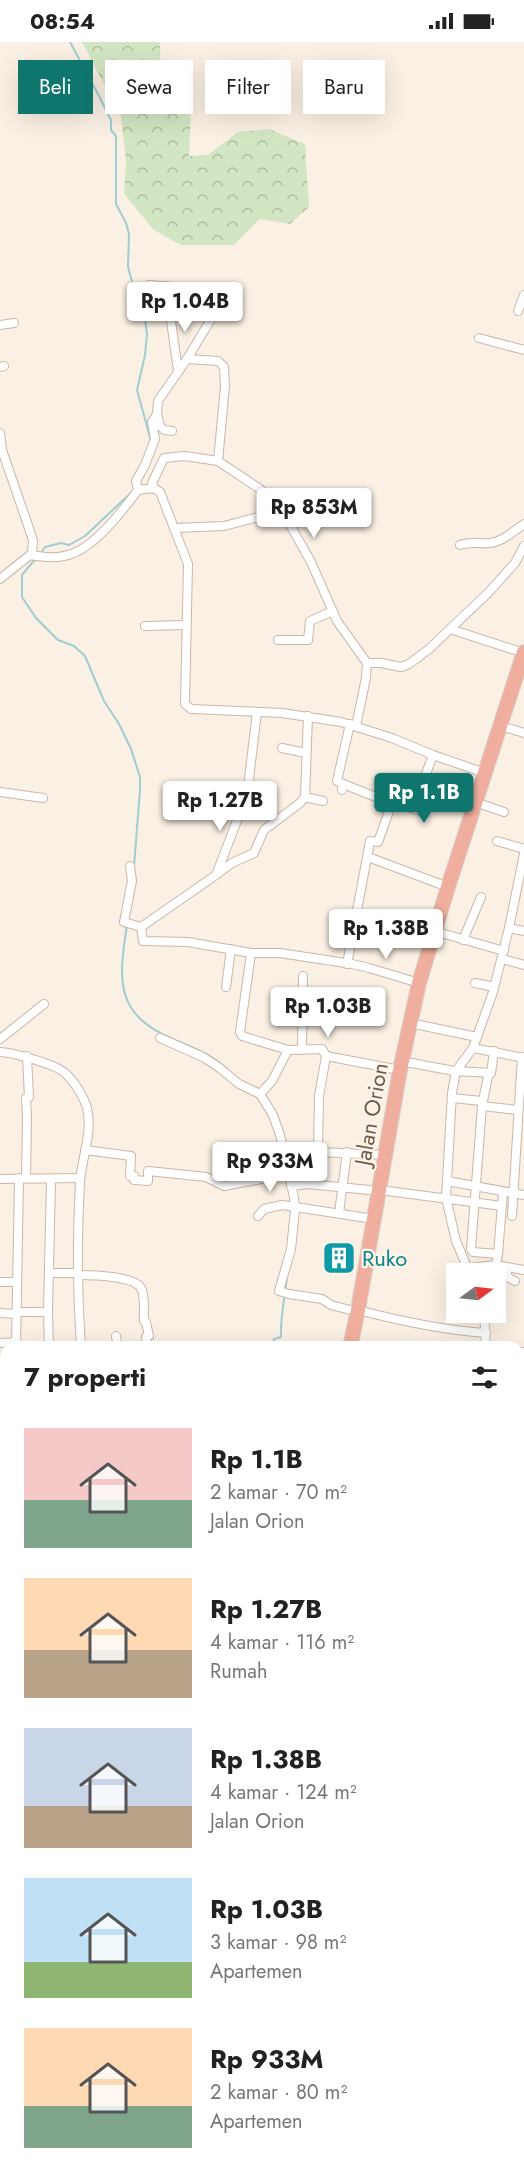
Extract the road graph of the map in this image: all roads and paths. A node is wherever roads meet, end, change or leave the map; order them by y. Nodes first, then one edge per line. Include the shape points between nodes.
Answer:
1 (149, 285) dead end
2 (524, 295) edge
3 (168, 299) dead end
4 (518, 311) dead end
5 (14, 323) dead end
6 (0, 325) edge
7 (479, 338) dead end
8 (524, 350) edge
9 (187, 359) junction
10 (178, 371) junction
11 (158, 414) junction
12 (172, 431) dead end
13 (1, 437) edge
14 (218, 461) junction
15 (137, 487) junction
16 (154, 488) junction
17 (280, 510) junction
18 (524, 524) edge
19 (175, 528) junction
20 (460, 545) dead end
21 (524, 546) edge
22 (38, 556) junction
23 (0, 579) edge
24 (333, 611) junction
25 (185, 625) junction
26 (145, 626) dead end
27 (450, 628) junction
28 (278, 640) dead end
29 (524, 652) edge
30 (367, 663) junction
31 (257, 712) junction
32 (308, 716) junction
33 (353, 725) junction
34 (501, 726) junction
35 (524, 733) edge
36 (282, 748) dead end
37 (306, 753) junction
38 (433, 755) junction
39 (485, 773) junction
40 (432, 791) junction
41 (0, 792) edge
42 (305, 797) junction
43 (43, 798) dead end
44 (323, 801) dead end
45 (392, 803) junction
46 (474, 805) junction
47 (504, 812) dead end
48 (497, 841) dead end
49 (524, 849) edge
50 (524, 854) edge
51 (369, 857) junction
52 (130, 866) dead end
53 (216, 875) junction
54 (448, 887) junction
55 (520, 891) edge
56 (481, 897) dead end
57 (514, 904) junction
58 (524, 906) edge
59 (141, 927) junction
60 (509, 928) junction
61 (434, 931) junction
62 (524, 931) edge
63 (463, 940) junction
64 (231, 949) junction
65 (502, 952) junction
66 (251, 953) junction
67 (347, 964) junction
68 (524, 965) edge
69 (303, 976) dead end
70 (420, 983) junction
71 (475, 983) dead end
72 (226, 987) dead end
73 (493, 987) junction
74 (44, 1004) dead end
75 (410, 1023) junction
76 (475, 1036) junction
77 (160, 1038) dead end
78 (0, 1039) edge
79 (473, 1048) junction
80 (288, 1050) junction
81 (302, 1050) junction
82 (0, 1052) edge
83 (494, 1052) junction
84 (27, 1056) junction
85 (326, 1056) junction
86 (523, 1057) edge
87 (401, 1065) junction
88 (453, 1071) junction
89 (491, 1073) junction
90 (261, 1093) junction
91 (452, 1098) junction
92 (482, 1104) junction
93 (518, 1110) junction
94 (520, 1131) edge
95 (520, 1142) edge
96 (85, 1150) junction
97 (318, 1152) junction
98 (347, 1152) junction
99 (286, 1154) junction
100 (385, 1155) junction
101 (288, 1174) junction
102 (23, 1178) junction
103 (80, 1178) junction
104 (0, 1179) edge
105 (51, 1179) junction
106 (447, 1181) junction
107 (293, 1185) junction
108 (477, 1186) junction
109 (342, 1187) junction
110 (380, 1190) junction
111 (503, 1192) junction
112 (513, 1194) junction
113 (524, 1195) edge
114 (446, 1198) junction
115 (476, 1202) junction
116 (502, 1206) junction
117 (297, 1207) junction
118 (339, 1213) junction
119 (258, 1216) dead end
120 (512, 1216) dead end
121 (374, 1219) junction
122 (498, 1254) junction
123 (466, 1263) edge
124 (496, 1263) edge
125 (507, 1267) joint
126 (524, 1270) edge
127 (49, 1273) junction
128 (76, 1273) junction
129 (515, 1281) dead end
130 (0, 1282) edge
131 (17, 1282) junction
132 (358, 1311) junction
133 (48, 1312) junction
134 (0, 1313) edge
135 (16, 1313) junction
136 (485, 1323) edge
137 (486, 1333) junction
138 (116, 1335) dead end
139 (17, 1341) edge
140 (49, 1341) edge
141 (81, 1341) edge
142 (117, 1341) edge
143 (147, 1341) edge
144 (351, 1341) edge
145 (486, 1341) edge

1 - 9 street via 228,290
2 - 4 street
3 - 10 street
5 - 6 street
7 - 8 street
9 - 10 street
9 - 14 street via 218,361 224,367
10 - 11 street via 158,401
11 - 12 street via 162,429
11 - 15 street via 152,422 155,439
13 - 22 street
14 - 16 street via 185,456 164,458 152,483
14 - 17 street via 260,489
15 - 16 street
15 - 22 street via 124,509 76,552
16 - 19 street via 160,492
17 - 19 street via 224,526
17 - 24 street via 299,538
18 - 20 street via 499,541
19 - 25 street via 188,564
21 - 27 street via 515,563 489,592
22 - 23 street via 25,557
24 - 28 street via 310,621 308,640
24 - 30 street
25 - 26 street
25 - 31 street via 185,704 191,709
27 - 29 street
27 - 30 street via 409,664 401,667
29 - 34 highway, Jalan Orion
30 - 33 street
31 - 32 street
31 - 53 street via 247,795
32 - 33 street
32 - 37 street
33 - 38 street
33 - 45 street via 337,781 342,787
34 - 35 street
34 - 39 highway, Jalan Orion
36 - 37 street
37 - 42 street
38 - 39 street
38 - 40 street via 421,787
39 - 46 highway, Jalan Orion
40 - 45 street via 421,811
40 - 46 street
41 - 43 street
42 - 44 street
42 - 53 street via 264,830 254,853
45 - 51 street via 378,842 370,841
46 - 47 street
46 - 54 highway, Jalan Orion
48 - 49 street
50 - 55 street
51 - 54 street
51 - 67 street
52 - 59 street via 132,881 124,918
53 - 59 street
54 - 61 highway, Jalan Orion
55 - 57 street
56 - 63 street
57 - 58 street
57 - 60 street
59 - 64 street via 143,941 188,942
60 - 62 street
60 - 65 street
61 - 63 street
61 - 70 highway, Jalan Orion
63 - 65 street
64 - 66 street
64 - 72 street
65 - 68 street
65 - 73 street
66 - 67 street via 280,953
66 - 80 street via 241,1035
67 - 70 street
69 - 81 street
70 - 75 highway, Jalan Orion
71 - 73 street
73 - 76 street
74 - 78 street
75 - 76 street
75 - 87 highway, Jalan Orion
76 - 79 street
77 - 90 street via 203,1057 239,1084
79 - 83 street
79 - 88 street
80 - 81 street
80 - 90 street
81 - 85 street via 322,1049
82 - 84 street
83 - 86 street
83 - 89 street
84 - 96 street via 62,1071 76,1087 87,1112
84 - 102 street via 29,1097
85 - 87 street
85 - 97 street via 319,1096
86 - 93 street
87 - 88 street
87 - 100 highway, Jalan Orion
88 - 89 street
88 - 91 street
89 - 92 street
90 - 99 street
91 - 92 street
91 - 106 street
92 - 93 street
92 - 108 street
93 - 94 street
94 - 95 street
95 - 112 street
96 - 101 street via 130,1156 130,1176 140,1181 148,1181 148,1171 206,1177 228,1186
96 - 103 street
97 - 98 street
97 - 99 street
98 - 100 street
98 - 109 street
99 - 101 street
100 - 110 highway, Jalan Orion
101 - 107 street
102 - 104 street
102 - 105 street
102 - 131 street
103 - 105 street
103 - 128 street
105 - 127 street
106 - 108 street
106 - 114 street
107 - 109 street
107 - 117 street
108 - 111 street
108 - 115 street
109 - 110 street
109 - 118 street
110 - 114 street
110 - 121 highway, Jalan Orion
111 - 112 street
111 - 116 street
112 - 113 street
112 - 120 street
114 - 115 street
114 - 123 street
115 - 116 street
115 - 122 street via 471,1251
116 - 122 street
117 - 118 street
117 - 119 street via 272,1206
117 - 132 street via 279,1291
118 - 121 street
121 - 132 highway, Jalan Orion
122 - 124 street
125 - 126 street
125 - 129 street via 507,1276
127 - 128 street
127 - 133 street
128 - 141 street
128 - 143 street via 128,1279 141,1288
130 - 131 street
131 - 135 street
132 - 137 street via 408,1323
132 - 144 highway, Jalan Orion
133 - 135 street
133 - 140 street
134 - 135 street
135 - 139 street
136 - 137 street
137 - 145 street
138 - 142 street

